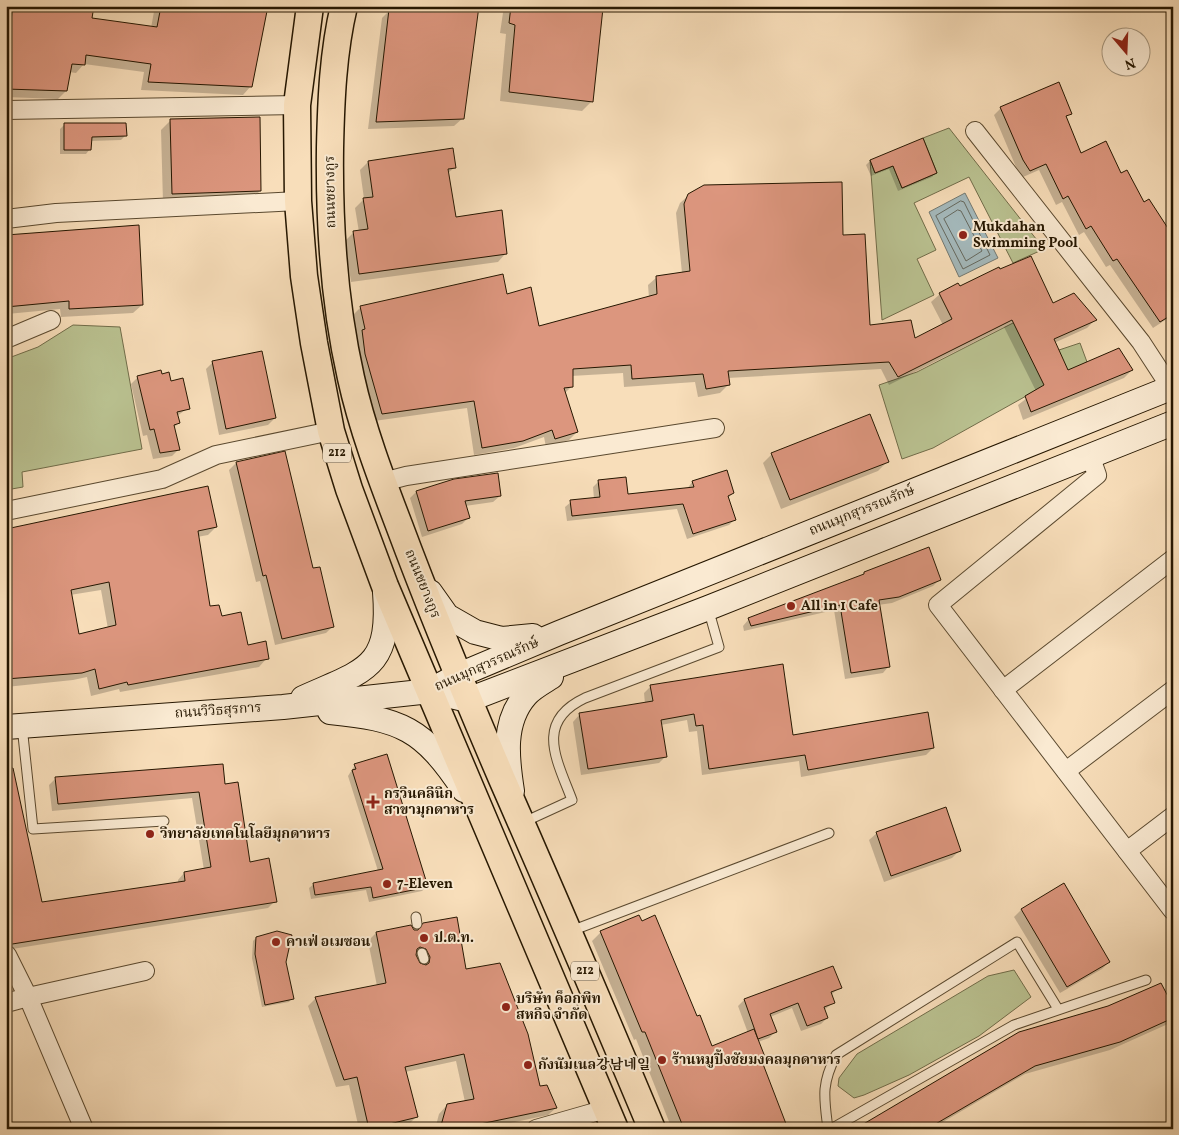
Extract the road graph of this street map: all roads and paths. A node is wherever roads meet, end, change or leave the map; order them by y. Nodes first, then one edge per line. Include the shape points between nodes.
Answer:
1 (310, 6) edge
2 (344, 6) edge
3 (297, 105) junction
4 (6, 110) edge
5 (975, 131) dead end
6 (298, 201) junction
7 (6, 219) edge
8 (51, 320) dead end
9 (6, 339) edge
10 (1172, 388) edge
11 (1173, 423) edge
12 (715, 428) dead end
13 (331, 431) junction
14 (1090, 455) junction
15 (382, 482) junction
16 (890, 500) junction
17 (6, 510) edge
18 (901, 530) junction
19 (1173, 559) edge
20 (416, 572) junction
21 (385, 586) junction
22 (708, 608) junction
23 (559, 633) junction
24 (574, 660) junction
25 (459, 675) junction
26 (1003, 690) junction
27 (1173, 690) edge
28 (430, 691) junction
29 (468, 700) junction
30 (283, 707) junction
31 (14, 726) edge
32 (1066, 771) junction
33 (518, 816) junction
34 (1173, 816) edge
35 (164, 821) dead end
36 (487, 825) junction
37 (829, 833) dead end
38 (1126, 851) junction
39 (1173, 911) edge
40 (568, 932) junction
41 (7, 956) edge
42 (145, 971) dead end
43 (1146, 980) dead end
44 (28, 996) junction
45 (6, 1003) edge
46 (1058, 1009) junction
47 (610, 1119) edge
48 (84, 1129) edge
49 (536, 1129) edge
50 (652, 1129) edge
51 (829, 1129) edge

1 - 3 main road, 212
2 - 15 main road, ถนนชยางกูร / 212 via 331,101 329,200 334,274 352,382
3 - 4 street
3 - 6 main road, 212
5 - 10 street via 1141,342
6 - 7 street via 75,212
6 - 13 main road, 212 via 304,276
8 - 9 street
10 - 16 main road, ถนนมุกสุวรรณรักษ์
11 - 14 main road, ถนนมุกสุวรรณรักษ์
12 - 15 street
13 - 17 street via 216,455 162,479
13 - 21 main road, 212 via 348,489
14 - 18 main road, ถนนมุกสุวรรณรักษ์
14 - 26 street via 1097,475 938,606
15 - 20 main road, ถนนชยางกูร / 212
16 - 18 main road
16 - 23 main road, ถนนมุกสุวรรณรักษ์
18 - 22 main road, ถนนมุกสุวรรณรักษ์
19 - 26 street
20 - 23 main road via 447,616 475,632 502,639
20 - 25 main road, ถนนชยางกูร / 212
21 - 28 main road, 212
21 - 30 main road via 385,637 378,656 354,675
22 - 24 main road, ถนนมุกสุวรรณรักษ์
22 - 33 lane via 719,647 585,698 562,713 552,739 572,800
23 - 25 main road, ถนนมุกสุวรรณรักษ์
24 - 29 main road, ถนนมุกสุวรรณรักษ์
24 - 33 main road via 526,695 514,714 507,738 508,764
25 - 28 main road, ถนนมุกสุวรรณรักษ์
25 - 29 main road, ถนนชยางกูร / 212
26 - 32 street
27 - 32 street
28 - 29 main road, ถนนมุกสุวรรณรักษ์
28 - 30 main road, ถนนวิวิธสุรการ
28 - 36 main road, 212
29 - 33 main road, ถนนชยางกูร / 212
30 - 31 main road, ถนนวิวิธสุรการ
30 - 36 main road via 394,722 424,740 447,764
31 - 35 lane via 33,829
32 - 38 street
33 - 40 main road, ถนนชยางกูร / 212
34 - 38 street
36 - 47 main road, 212
37 - 40 lane
38 - 39 street
40 - 50 main road, ถนนชยางกูร / 212
41 - 44 street
42 - 44 street
43 - 46 lane
44 - 45 street
44 - 48 street
46 - 51 lane via 1014,1025
46 - 51 lane via 1017,942 836,1055 824,1088
47 - 49 street

